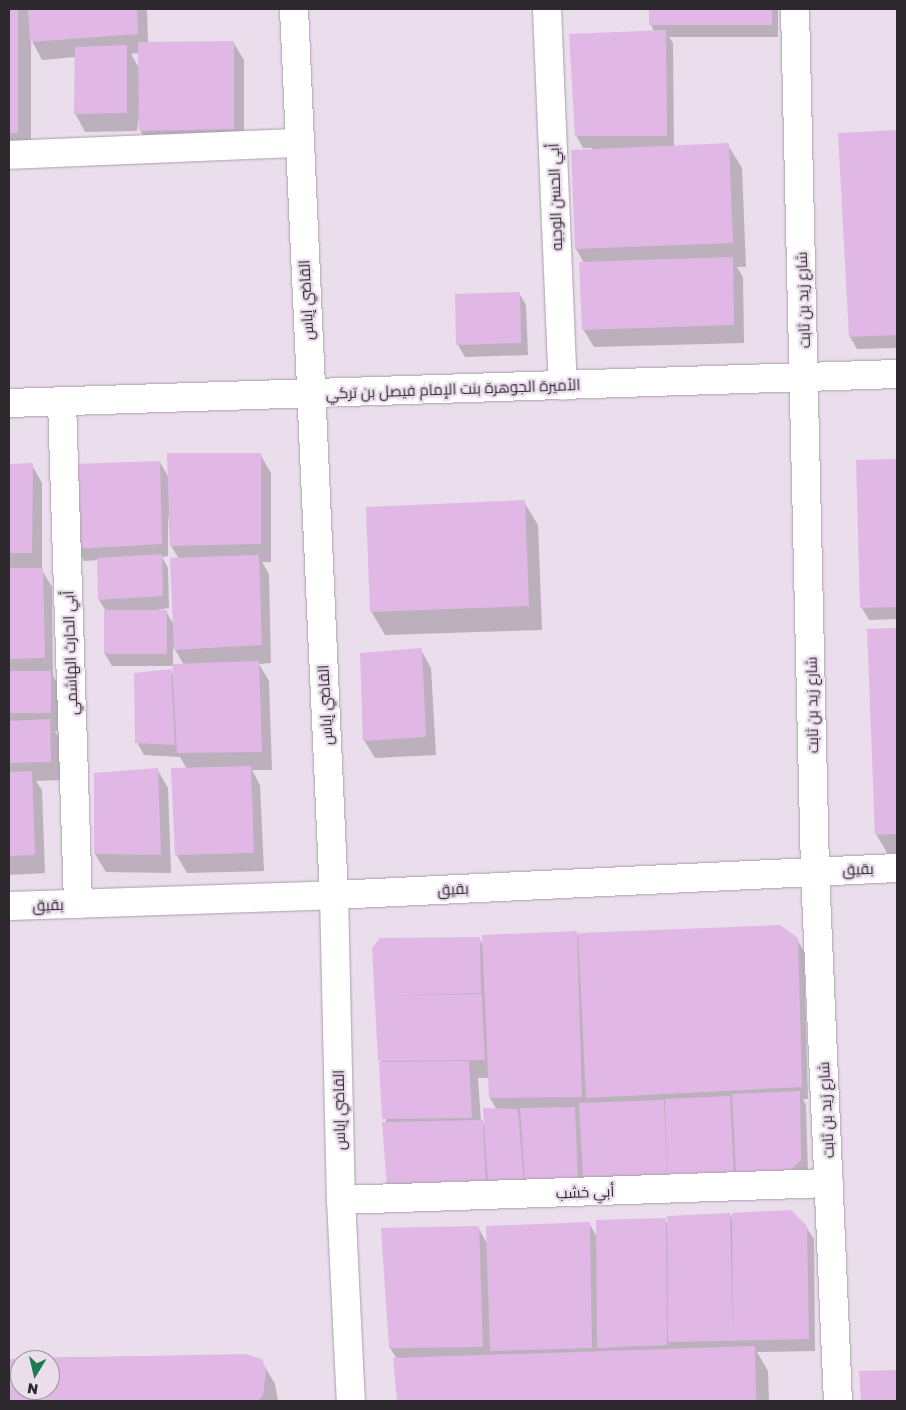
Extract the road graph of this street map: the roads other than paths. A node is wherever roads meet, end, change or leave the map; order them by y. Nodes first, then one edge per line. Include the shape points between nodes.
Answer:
1 (294, 9) edge
2 (547, 9) edge
3 (795, 9) edge
4 (299, 142) junction
5 (9, 155) edge
6 (897, 374) edge
7 (806, 378) junction
8 (563, 386) junction
9 (310, 393) junction
10 (62, 402) junction
11 (9, 403) edge
12 (897, 868) edge
13 (815, 871) junction
14 (334, 895) junction
15 (78, 904) junction
16 (9, 906) edge
17 (829, 1183) junction
18 (342, 1200) junction
19 (351, 1401) edge
20 (838, 1401) edge

1 - 4 street, القاضي إياس
2 - 8 street, أبي الحسن الوجيه
3 - 7 street, شارع زيد بن ثابت
4 - 5 street
4 - 9 street, القاضي إياس
6 - 7 street, الأميرة الجوهرة بنت الإمام فيصل بن تركي
7 - 8 street, الأميرة الجوهرة بنت الإمام فيصل بن تركي
7 - 13 street, شارع زيد بن ثابت
8 - 9 street, الأميرة الجوهرة بنت الإمام فيصل بن تركي
9 - 10 street, الأميرة الجوهرة بنت الإمام فيصل بن تركي
9 - 14 street, القاضي إياس
10 - 11 street, الأميرة الجوهرة بنت الإمام فيصل بن تركي
10 - 15 street, أبي الحارث الهاشمي
12 - 13 street, بقيق
13 - 14 street, بقيق
13 - 17 street, شارع زيد بن ثابت
14 - 15 street, بقيق
14 - 18 street, القاضي إياس
15 - 16 street, بقيق
17 - 18 street, أبي خشب
17 - 20 street, شارع زيد بن ثابت
18 - 19 street, القاضي إياس

